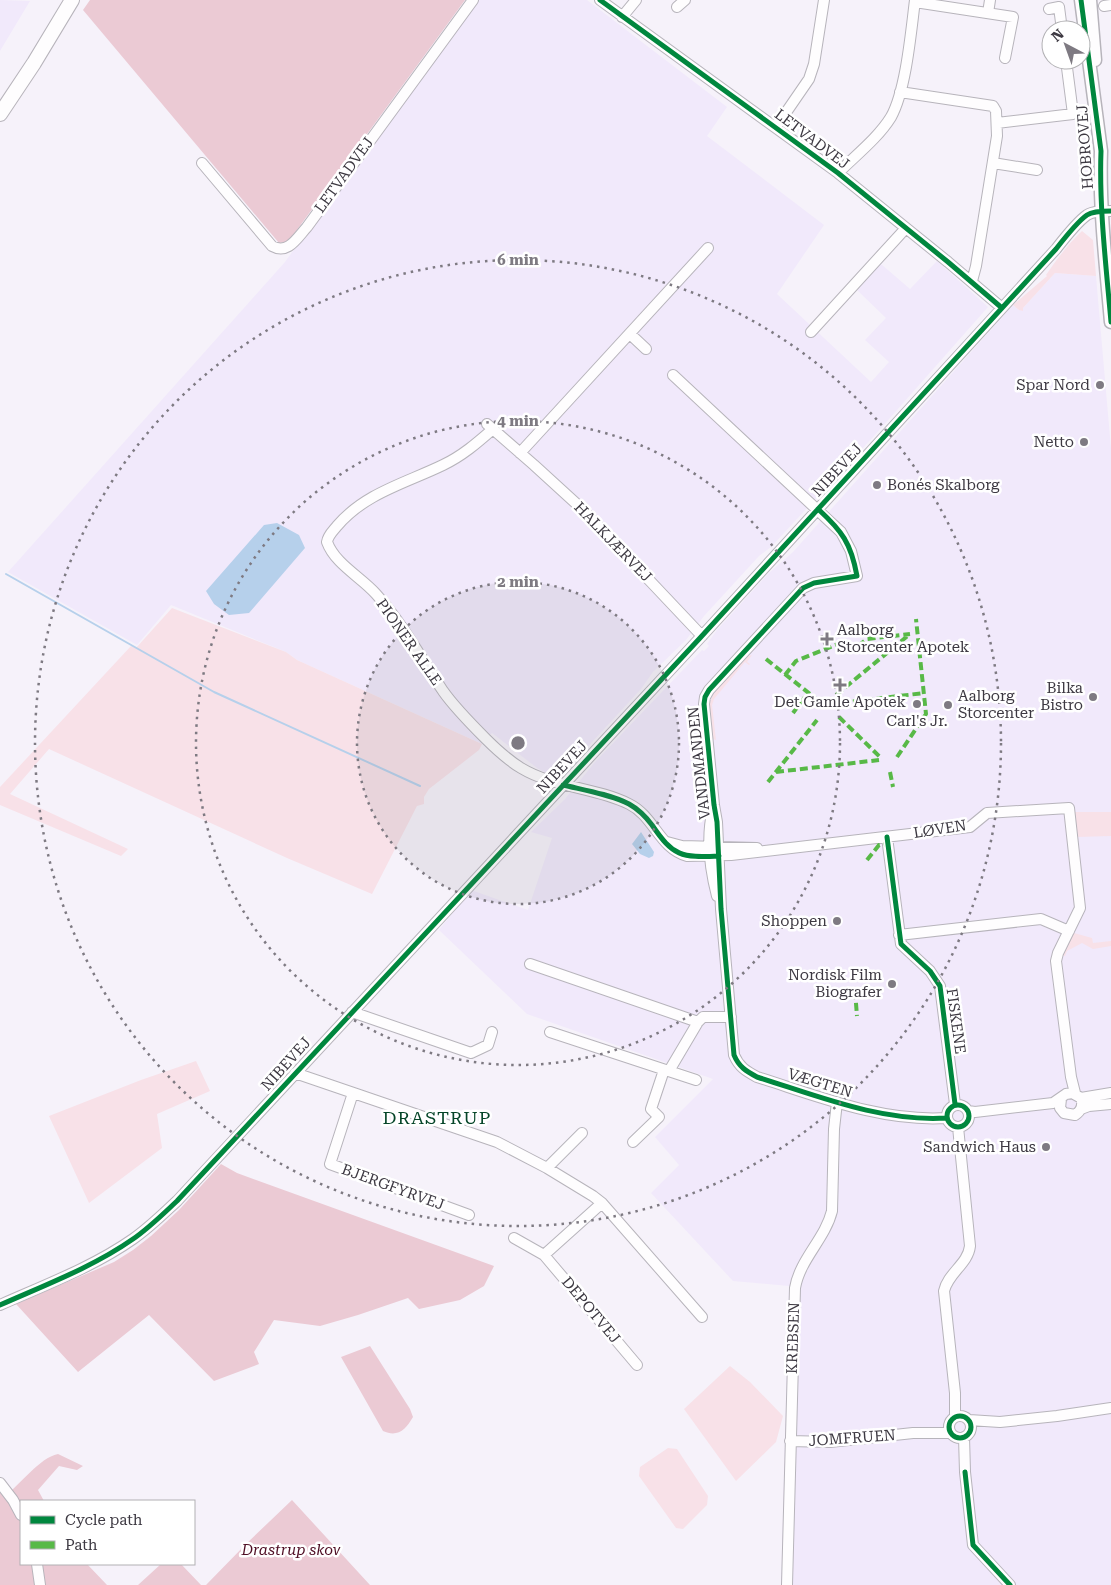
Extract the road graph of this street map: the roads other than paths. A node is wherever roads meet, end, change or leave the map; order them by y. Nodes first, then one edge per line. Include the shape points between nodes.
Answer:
1 (62, 0) edge
2 (72, 0) edge
3 (82, 0) edge
4 (473, 0) edge
5 (600, 0) edge
6 (636, 0) edge
7 (685, 0) edge
8 (824, 0) edge
9 (990, 0) edge
10 (1080, 0) edge
11 (1090, 0) edge
12 (915, 1) edge
13 (676, 7) dead end
14 (1049, 9) dead end
15 (988, 13) junction
16 (622, 17) junction
17 (1061, 20) edge
18 (1005, 58) dead end
19 (34, 64) junction
20 (1067, 70) edge
21 (900, 92) junction
22 (2, 112) edge
23 (1098, 119) junction
24 (997, 123) junction
25 (776, 127) junction
26 (202, 163) dead end
27 (993, 163) junction
28 (1037, 170) dead end
29 (838, 173) junction
30 (1108, 212) edge
31 (906, 228) junction
32 (708, 248) dead end
33 (972, 281) junction
34 (1002, 308) junction
35 (1111, 316) edge
36 (811, 332) dead end
37 (630, 334) junction
38 (646, 349) dead end
39 (673, 375) dead end
40 (490, 427) joint
41 (520, 453) junction
42 (818, 510) junction
43 (702, 636) junction
44 (563, 785) junction
45 (887, 837) junction
46 (715, 852) junction
47 (1069, 931) junction
48 (899, 935) junction
49 (530, 964) dead end
50 (352, 1012) junction
51 (731, 1017) junction
52 (698, 1022) junction
53 (492, 1032) dead end
54 (550, 1032) dead end
55 (1066, 1045) junction
56 (667, 1071) junction
57 (295, 1073) junction
58 (696, 1080) dead end
59 (353, 1093) junction
60 (1111, 1093) edge
61 (1078, 1096) junction
62 (1062, 1097) junction
63 (837, 1102) junction
64 (956, 1104) junction
65 (1111, 1104) edge
66 (1081, 1110) junction
67 (1062, 1111) junction
68 (968, 1115) junction
69 (946, 1118) junction
70 (958, 1127) junction
71 (582, 1133) dead end
72 (633, 1142) dead end
73 (547, 1168) junction
74 (602, 1204) junction
75 (469, 1215) dead end
76 (514, 1238) dead end
77 (544, 1255) junction
78 (0, 1305) edge
79 (702, 1317) dead end
80 (637, 1366) dead end
81 (1111, 1408) edge
82 (1095, 1411) junction
83 (1111, 1413) edge
84 (960, 1427) junction
85 (790, 1441) junction
86 (0, 1483) edge
87 (20, 1513) edge
88 (37, 1565) edge
89 (40, 1585) edge
90 (787, 1585) edge
91 (1010, 1585) edge

1 - 22 highway
2 - 19 highway
3 - 19 highway via 52,45
4 - 26 street, LETVADVEJ via 291,246 277,249 272,246
5 - 16 street, LETVADVEJ
6 - 16 street
7 - 13 street
8 - 25 street via 809,79
9 - 15 street
10 - 23 main road, HOBROVEJ
11 - 23 main road, HOBROVEJ
12 - 15 street
12 - 21 street
14 - 17 street via 1059,7
15 - 18 street via 1012,17
16 - 25 street, LETVADVEJ
19 - 22 highway
20 - 24 street via 1073,114
21 - 24 street via 994,106
21 - 29 street via 890,119
23 - 30 main road, HOBROVEJ via 1100,174
24 - 27 street
25 - 29 street, LETVADVEJ
27 - 28 street
27 - 33 street
29 - 31 street, LETVADVEJ
30 - 34 street, NIBEVEJ via 1086,216
30 - 35 main road, HOBROVEJ
31 - 33 street, LETVADVEJ
31 - 36 street
32 - 37 street
33 - 34 street, LETVADVEJ
34 - 42 street, NIBEVEJ
37 - 38 street
37 - 41 street
39 - 42 street, NIBEVEJ
40 - 41 street, HALKJÆRVEJ
40 - 44 street, PIONER ALLE via 470,449 374,496 342,520 327,542 337,558 375,592 406,632 444,691 495,748 521,768
41 - 43 street, HALKJÆRVEJ via 581,508
42 - 43 street, NIBEVEJ
42 - 46 street, VANDMANDEN via 841,532 851,551 857,576 803,588 705,697
43 - 44 street, NIBEVEJ
44 - 46 street, LØVEN via 630,804 647,818 672,850 680,854
44 - 50 street, NIBEVEJ
45 - 46 street, LØVEN via 744,854
45 - 47 street, LØVEN via 970,827 987,813 1069,808 1080,908
45 - 48 street, FISKENE
46 - 51 street, VANDMANDEN via 713,882 721,909
47 - 48 street via 1041,919
47 - 55 street, LØVEN via 1056,961
48 - 64 street, FISKENE via 901,944 930,971 940,986
49 - 52 street
50 - 53 street via 471,1053 488,1045
50 - 57 street, NIBEVEJ
51 - 52 street via 703,1017
51 - 63 street, VÆGTEN via 734,1055 746,1072
52 - 56 street
54 - 56 street
55 - 61 street, LØVEN via 1072,1086
55 - 62 street, LØVEN
56 - 58 street
56 - 72 street via 652,1109 658,1117
57 - 59 street
57 - 78 street, NIBEVEJ via 155,1222 110,1254
59 - 73 street via 497,1142
59 - 75 street, BJERGFYRVEJ via 330,1164
60 - 61 street
61 - 62 street via 1069,1093
61 - 66 street
62 - 67 street via 1059,1105
62 - 68 street via 1052,1103
63 - 69 street, VÆGTEN via 907,1118
63 - 85 street, KREBSEN via 832,1211 794,1288
64 - 68 street via 963,1106
64 - 69 street via 949,1108
65 - 66 street
66 - 67 street via 1075,1115
67 - 68 street
68 - 70 street via 964,1125
69 - 70 street via 949,1124
70 - 84 street via 970,1246 967,1256 944,1290
71 - 73 street
73 - 74 street
74 - 77 street
74 - 79 street
76 - 77 street, DEPOTVEJ
77 - 80 street, DEPOTVEJ
81 - 82 street, JOMFRUEN
82 - 83 street, JOMFRUEN
82 - 84 street, JOMFRUEN
84 - 85 street, JOMFRUEN via 830,1442
84 - 91 street via 958,1448 965,1472 973,1545
85 - 90 street, KREBSEN
86 - 87 street
88 - 89 street

